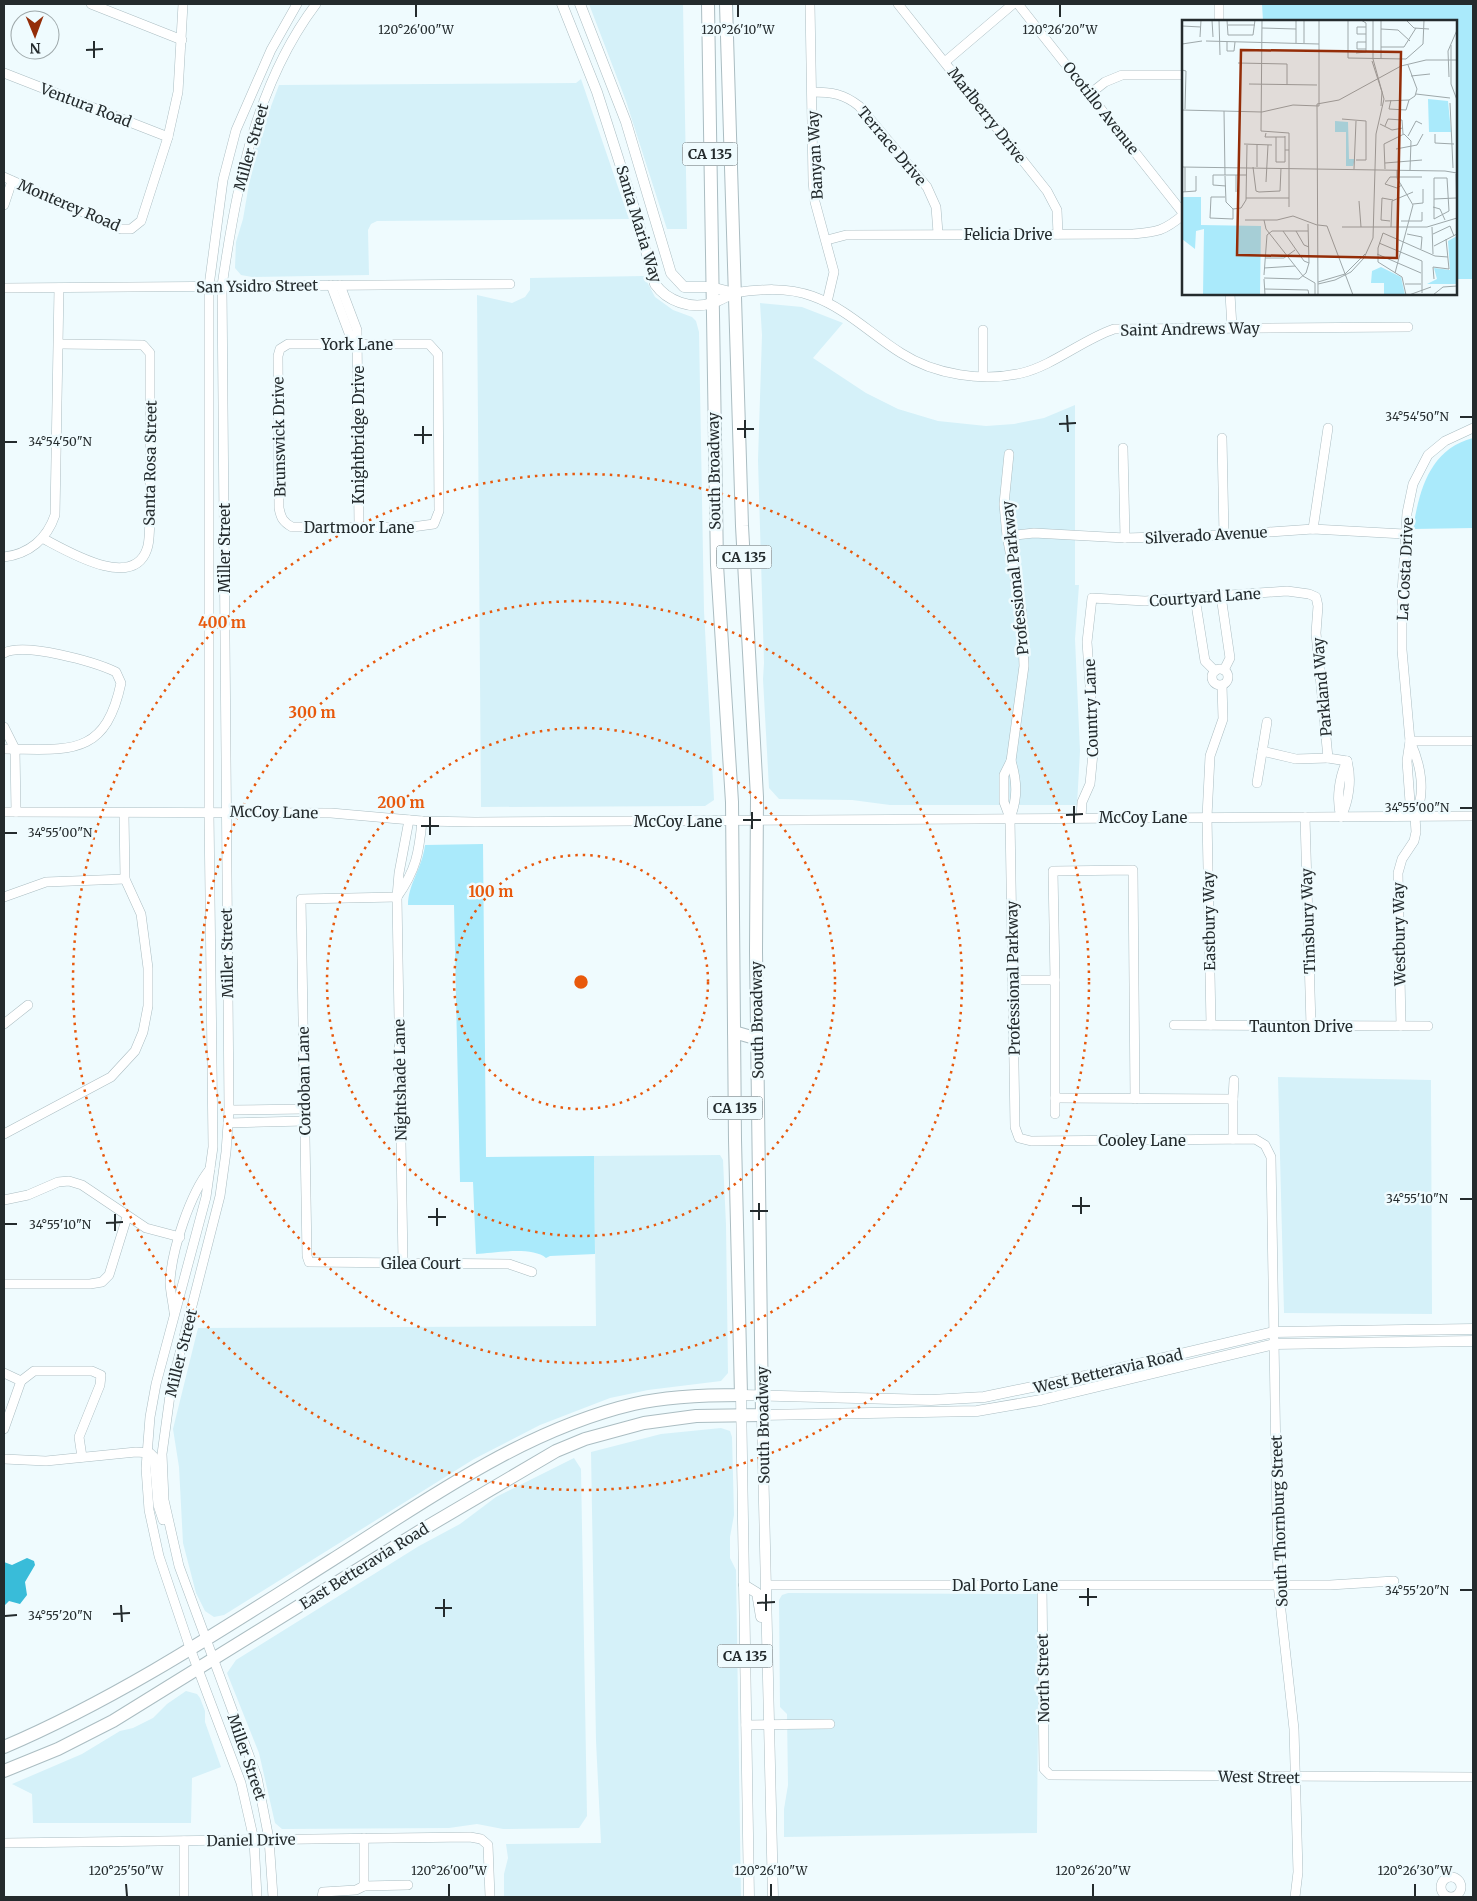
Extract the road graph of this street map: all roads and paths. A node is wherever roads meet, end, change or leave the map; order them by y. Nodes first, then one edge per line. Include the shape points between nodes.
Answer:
1 (91, 4) edge
2 (183, 4) edge
3 (297, 4) edge
4 (316, 4) edge
5 (562, 4) edge
6 (580, 4) edge
7 (708, 4) edge
8 (726, 4) edge
9 (810, 4) edge
10 (898, 4) edge
11 (1013, 4) edge
12 (1018, 4) edge
13 (1219, 4) edge
14 (1219, 20) edge
15 (182, 40) junction
16 (946, 61) junction
17 (4, 73) edge
18 (1182, 75) edge
19 (812, 92) junction
20 (1091, 93) junction
21 (168, 137) junction
22 (8, 179) edge
23 (4, 205) edge
24 (1182, 213) edge
25 (1182, 215) edge
26 (938, 233) junction
27 (1058, 234) junction
28 (827, 240) junction
29 (510, 284) dead end
30 (336, 285) junction
31 (209, 286) junction
32 (222, 286) junction
33 (711, 287) junction
34 (4, 288) edge
35 (59, 288) junction
36 (734, 292) junction
37 (1230, 295) edge
38 (827, 302) junction
39 (711, 304) junction
40 (1232, 327) junction
41 (1408, 327) dead end
42 (984, 330) dead end
43 (59, 344) junction
44 (358, 344) junction
45 (280, 349) joint
46 (984, 376) junction
47 (1328, 428) dead end
48 (1473, 428) edge
49 (1222, 438) dead end
50 (1123, 448) dead end
51 (1009, 454) dead end
52 (285, 523) joint
53 (434, 524) joint
54 (359, 526) junction
55 (1313, 529) junction
56 (1404, 534) junction
57 (1007, 536) junction
58 (1224, 536) junction
59 (1126, 538) junction
60 (44, 540) junction
61 (4, 557) edge
62 (1221, 596) junction
63 (1316, 597) joint
64 (1092, 598) joint
65 (1195, 598) junction
66 (4, 653) edge
67 (1220, 670) junction
68 (1267, 722) dead end
69 (4, 727) edge
70 (1410, 741) junction
71 (1473, 741) edge
72 (4, 749) edge
73 (15, 749) junction
74 (1262, 751) junction
75 (1328, 758) junction
76 (1257, 783) dead end
77 (4, 812) edge
78 (16, 812) junction
79 (210, 812) junction
80 (225, 812) junction
81 (124, 813) junction
82 (1473, 816) edge
83 (1081, 817) junction
84 (1207, 817) junction
85 (1305, 817) junction
86 (1341, 817) junction
87 (1416, 817) junction
88 (1010, 818) junction
89 (409, 820) junction
90 (732, 820) junction
91 (758, 820) junction
92 (422, 821) junction
93 (125, 879) junction
94 (4, 897) edge
95 (397, 897) junction
96 (1012, 980) junction
97 (1056, 980) junction
98 (28, 1005) dead end
99 (4, 1024) edge
100 (1174, 1025) dead end
101 (1211, 1025) junction
102 (758, 1026) junction
103 (1311, 1026) junction
104 (1401, 1026) junction
105 (1428, 1026) dead end
106 (734, 1032) junction
107 (758, 1039) junction
108 (1234, 1080) dead end
109 (1055, 1098) junction
110 (1135, 1099) junction
111 (1233, 1099) junction
112 (305, 1109) junction
113 (229, 1110) junction
114 (1055, 1114) dead end
115 (305, 1121) junction
116 (228, 1123) junction
117 (4, 1134) edge
118 (1019, 1138) joint
119 (1233, 1139) junction
120 (1265, 1144) joint
121 (210, 1169) junction
122 (4, 1200) edge
123 (128, 1217) junction
124 (180, 1237) junction
125 (309, 1262) joint
126 (403, 1263) junction
127 (532, 1272) dead end
128 (4, 1284) edge
129 (175, 1317) junction
130 (1473, 1329) edge
131 (1274, 1332) junction
132 (1473, 1341) edge
133 (1275, 1344) junction
134 (4, 1372) edge
135 (21, 1381) junction
136 (741, 1396) junction
137 (762, 1396) junction
138 (742, 1414) junction
139 (762, 1414) junction
140 (4, 1429) edge
141 (145, 1452) junction
142 (82, 1457) junction
143 (4, 1459) edge
144 (385, 1526) junction
145 (169, 1530) junction
146 (397, 1545) junction
147 (1394, 1581) dead end
148 (1278, 1584) junction
149 (744, 1585) junction
150 (766, 1585) junction
151 (1042, 1585) junction
152 (205, 1639) junction
153 (190, 1648) junction
154 (212, 1659) junction
155 (198, 1668) junction
156 (769, 1696) junction
157 (830, 1724) dead end
158 (746, 1725) junction
159 (770, 1725) junction
160 (4, 1747) edge
161 (4, 1771) edge
162 (1045, 1772) joint
163 (1473, 1777) edge
164 (1296, 1778) junction
165 (364, 1838) junction
166 (254, 1840) junction
167 (269, 1840) junction
168 (184, 1841) junction
169 (4, 1843) edge
170 (408, 1885) dead end
171 (364, 1886) junction
172 (184, 1897) edge
173 (257, 1897) edge
174 (273, 1897) edge
175 (322, 1897) edge
176 (490, 1897) edge
177 (749, 1897) edge
178 (773, 1897) edge
179 (1295, 1897) edge

1 - 15 street
2 - 15 street
3 - 31 street, Miller Street via 271,50 236,130 223,180
4 - 32 street, Miller Street via 284,55 252,136 231,226
5 - 39 main road, Santa Maria Way via 597,92 655,284 662,293 677,302
6 - 33 main road, Santa Maria Way via 626,122 671,274 684,286
7 - 33 highway, CA 135
8 - 36 highway, CA 135
9 - 19 street, Banyan Way
10 - 16 street, Marlberry Drive
11 - 16 street
12 - 20 street, Ocotillo Avenue
13 - 14 street
15 - 21 street via 178,92
16 - 27 street, Marlberry Drive via 1047,191 1057,210
17 - 21 street, Ventura Road
18 - 20 street via 1122,75 1110,79
19 - 26 street, Terrace Drive via 847,96 859,106 927,187 936,207
19 - 28 street, Banyan Way via 813,181
20 - 24 street, Ocotillo Avenue
21 - 22 street, Monterey Road via 141,221 134,228 121,229
22 - 23 street
25 - 27 street, Felicia Drive via 1167,229 1157,232
26 - 27 street, Felicia Drive
26 - 28 street, Felicia Drive via 846,234
28 - 38 street, Banyan Way via 834,272
29 - 30 street, San Ysidro Street
30 - 32 street, San Ysidro Street
30 - 44 street, Knightbridge Drive via 349,333
31 - 32 street, San Ysidro Street
31 - 35 street, San Ysidro Street
31 - 79 street, Miller Street
32 - 80 street, Miller Street
33 - 36 main road, Santa Maria Way
33 - 39 highway, CA 135
34 - 35 street, San Ysidro Street
35 - 43 street
36 - 38 street, Saint Andrews Way via 779,289 811,295
36 - 39 main road
36 - 91 highway, South Broadway / CA 135 via 742,526
37 - 40 street
38 - 46 street, Saint Andrews Way via 914,361 944,372
39 - 90 highway, South Broadway / CA 135 via 717,565
40 - 41 street, Saint Andrews Way
40 - 46 street, Saint Andrews Way via 1114,329 1022,373
42 - 46 street
43 - 60 street via 57,505
43 - 60 street, Santa Rosa Street via 143,345 150,353 150,522 147,549 136,563 124,568 114,569 85,559
44 - 45 street, York Lane via 288,344
44 - 53 street, York Lane via 429,344 438,354 439,511
44 - 54 street, Knightbridge Drive
45 - 52 street, Brunswick Drive via 279,508
47 - 55 street
48 - 56 street, La Costa Drive via 1445,441 1428,455 1413,484
49 - 58 street
50 - 59 street
51 - 57 street, Professional Parkway via 1004,504
52 - 54 street, Dartmoor Lane via 292,526
53 - 54 street, Dartmoor Lane
55 - 56 street, Silverado Avenue
55 - 58 street, Silverado Avenue
56 - 70 street, La Costa Drive via 1402,650
57 - 59 street, Silverado Avenue via 1034,533
57 - 88 street, Professional Parkway via 1022,614 1024,666 1011,761 1016,776 1016,802
58 - 59 street, Silverado Avenue
60 - 61 street
62 - 63 street, Courtyard Lane via 1287,591
62 - 65 street, Courtyard Lane
62 - 67 street via 1230,658
63 - 75 street, Parkland Way via 1316,633
64 - 65 street, Courtyard Lane via 1145,601
64 - 83 street, Country Lane via 1087,642 1094,743 1090,784 1082,802
65 - 67 street via 1206,661
66 - 73 street via 15,649 37,651 105,667 119,675 121,683 111,716 91,740 77,747
67 - 84 street, Eastbury Way via 1212,676 1214,682 1222,684 1223,719 1210,756
68 - 74 street
69 - 73 street
70 - 71 street
70 - 87 street, La Costa Drive via 1408,778 1410,802
72 - 73 street
73 - 78 street
74 - 75 street via 1296,759
74 - 76 street
75 - 86 street, Parkland Way via 1347,761 1342,771 1338,806
77 - 78 street, McCoy Lane
78 - 81 street, McCoy Lane
79 - 80 street, McCoy Lane
79 - 81 street, McCoy Lane
79 - 121 street, Miller Street via 214,1104
80 - 89 street, McCoy Lane via 331,813
80 - 113 street, Miller Street
81 - 93 street
82 - 87 street, McCoy Lane
83 - 84 street, McCoy Lane
83 - 88 street, McCoy Lane
84 - 85 street, McCoy Lane
84 - 101 street, Eastbury Way
85 - 86 street, McCoy Lane
85 - 103 street, Timsbury Way
86 - 87 street, McCoy Lane
87 - 104 street, Westbury Way via 1414,841 1402,859 1398,873
88 - 91 street, McCoy Lane
88 - 96 street, Professional Parkway
89 - 92 street, McCoy Lane
89 - 95 street, Nightshade Lane
90 - 91 street, McCoy Lane
90 - 92 street, McCoy Lane
90 - 106 highway, South Broadway / CA 135
91 - 102 highway, South Broadway / CA 135
92 - 95 street via 417,860
93 - 94 street via 46,882
93 - 117 street via 140,914 148,968 147,1019 135,1051 103,1082
95 - 112 street, Cordoban Lane via 300,899
95 - 126 street, Nightshade Lane
96 - 97 street
96 - 118 street, Professional Parkway via 1015,1127
97 - 109 street
97 - 110 street via 1052,871 1133,870
98 - 99 street
100 - 101 street, Taunton Drive
101 - 103 street, Taunton Drive
102 - 106 highway
102 - 107 highway, South Broadway / CA 135
103 - 104 street, Taunton Drive
104 - 105 street, Taunton Drive
106 - 107 highway
106 - 136 highway, South Broadway / CA 135
107 - 137 highway, South Broadway / CA 135
108 - 111 street
109 - 110 street
109 - 114 street
110 - 111 street
111 - 119 street
112 - 113 street
112 - 115 street, Cordoban Lane
113 - 116 street, Miller Street
115 - 116 street
115 - 125 street, Cordoban Lane
116 - 145 street, Miller Street via 220,1196 165,1422 162,1454
118 - 119 street, Cooley Lane via 1031,1141
119 - 120 street, Cooley Lane via 1255,1139
120 - 131 street, South Thornburg Street via 1271,1157
121 - 124 street, Miller Street via 194,1193
121 - 129 street, Miller Street via 206,1197
122 - 123 street via 69,1181 82,1185
123 - 124 street via 146,1228
123 - 128 street via 107,1278 102,1282
124 - 129 street, Miller Street via 170,1282
125 - 126 street, Gilea Court
126 - 127 street, Gilea Court via 509,1264
129 - 141 street, Miller Street via 156,1384
130 - 131 main road, West Betteravia Road
131 - 133 street, South Thornburg Street
131 - 137 main road, West Betteravia Road via 995,1396 931,1400
132 - 133 main road, West Betteravia Road
133 - 139 main road, West Betteravia Road via 996,1409
133 - 148 street, South Thornburg Street
134 - 135 street
135 - 140 street
135 - 142 street via 34,1371 92,1371 101,1375 79,1437
136 - 137 main road, West Betteravia Road
136 - 138 main road, South Broadway / CA 135
136 - 144 highway, East Betteravia Road via 710,1395 640,1403 577,1420 493,1461
137 - 139 highway, South Broadway / CA 135
138 - 139 highway, West Betteravia Road
138 - 146 highway, East Betteravia Road via 644,1423 582,1440 508,1478
138 - 149 main road, South Broadway / CA 135
139 - 150 main road, South Broadway / CA 135
141 - 142 street
141 - 145 street via 154,1457 158,1505
141 - 153 street, Miller Street via 154,1537
142 - 143 street via 46,1461
144 - 146 highway
144 - 152 highway, East Betteravia Road
145 - 152 street, Miller Street
146 - 154 highway, East Betteravia Road
147 - 148 street, Dal Porto Lane
148 - 151 street, Dal Porto Lane
148 - 164 street, South Thornburg Street via 1288,1659
149 - 156 main road via 757,1594 761,1611 763,1684
149 - 158 main road, South Broadway / CA 135
150 - 151 street, Dal Porto Lane
150 - 156 main road, South Broadway / CA 135
151 - 162 street, North Street
152 - 153 highway, East Betteravia Road
152 - 154 street, Miller Street
153 - 155 street, Miller Street
153 - 160 highway, East Betteravia Road via 96,1704
154 - 155 highway, East Betteravia Road
154 - 167 street, Miller Street via 257,1777
155 - 161 highway, East Betteravia Road via 113,1721 58,1749
155 - 166 street, Miller Street via 241,1783
156 - 159 main road, South Broadway / CA 135
157 - 159 street
158 - 159 street
158 - 177 main road, South Broadway / CA 135
159 - 178 main road, South Broadway / CA 135
162 - 164 street, West Street
163 - 164 street, West Street
164 - 179 street, South Thornburg Street via 1298,1872
165 - 167 street, Daniel Drive
165 - 171 street
165 - 176 street, Daniel Drive via 470,1837 485,1842 488,1845
166 - 167 street, Daniel Drive
166 - 168 street, Daniel Drive
166 - 173 street, Miller Street
167 - 174 street, Miller Street
168 - 169 street, Daniel Drive
168 - 172 street
170 - 171 street
171 - 175 street via 356,1890 323,1892

